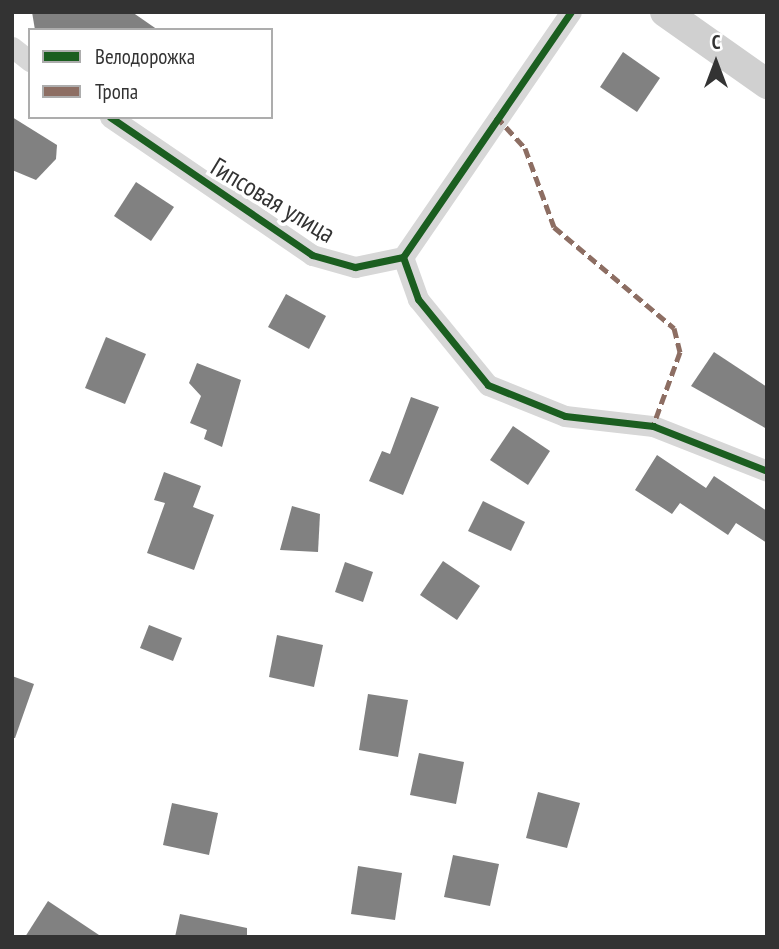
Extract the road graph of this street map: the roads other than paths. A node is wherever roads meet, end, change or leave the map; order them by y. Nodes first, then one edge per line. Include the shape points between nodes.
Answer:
1 (571, 12) edge
2 (665, 12) edge
3 (12, 47) edge
4 (28, 59) edge
5 (767, 84) edge
6 (113, 119) edge
7 (403, 257) junction
8 (767, 471) edge

1 - 7 street
2 - 5 main road
3 - 4 street
6 - 7 street, Гипсовая улица via 312,255 355,267
7 - 8 street via 418,299 488,385 565,416 653,426

